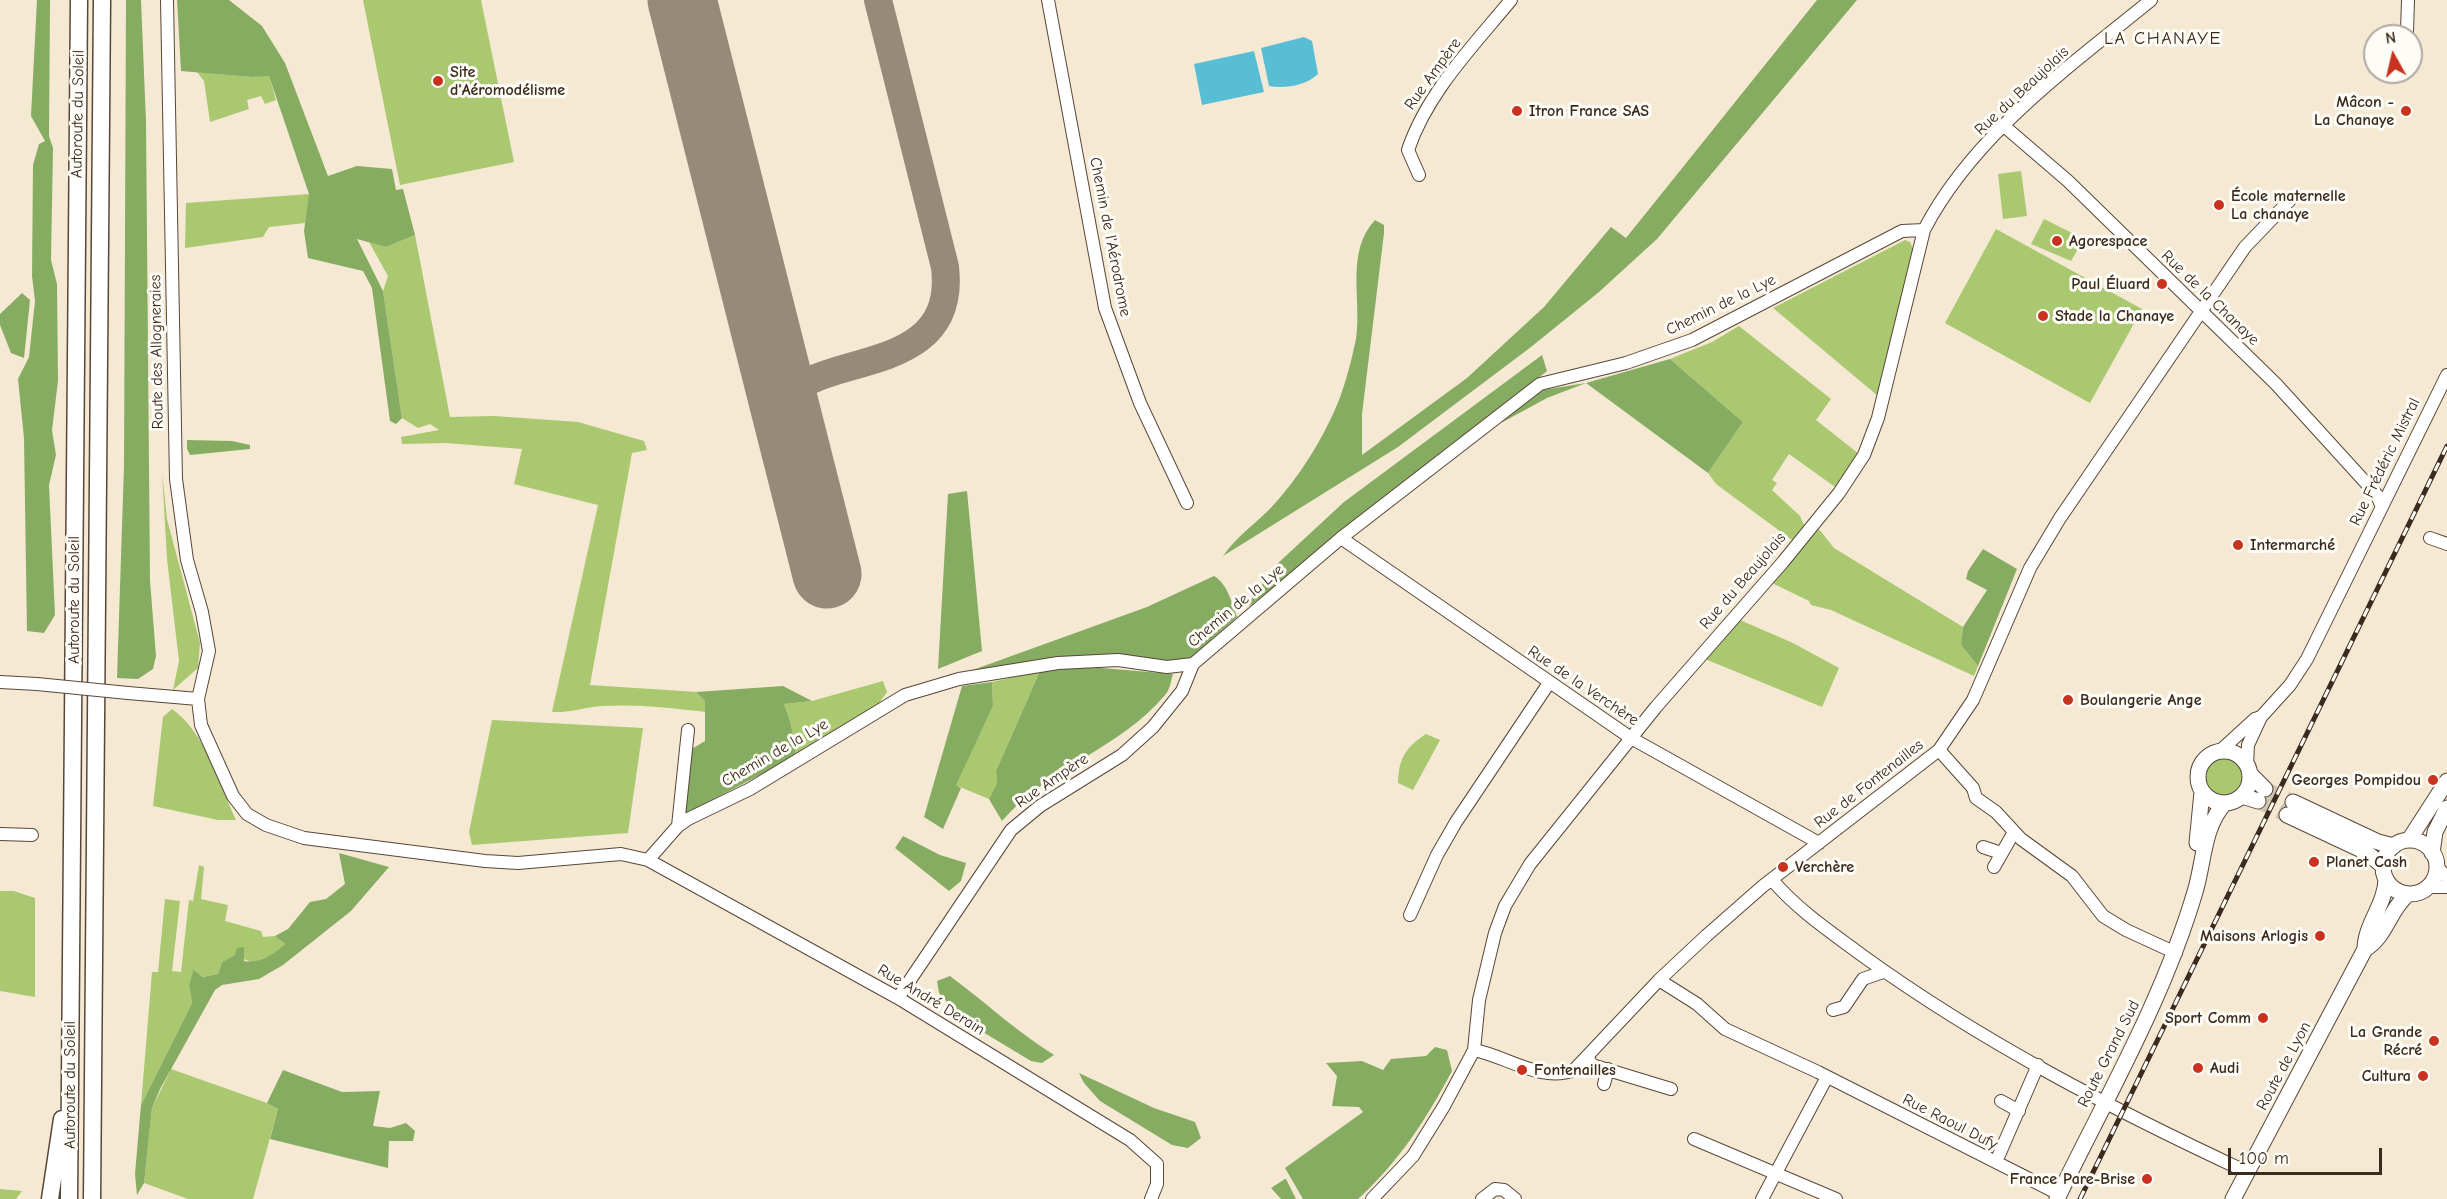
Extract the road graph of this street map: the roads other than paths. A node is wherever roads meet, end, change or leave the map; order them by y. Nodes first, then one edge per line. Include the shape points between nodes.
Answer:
1 (80, 0) edge
2 (102, 0) edge
3 (167, 0) edge
4 (1048, 0) edge
5 (1510, 0) edge
6 (2151, 0) edge
7 (2408, 0) edge
8 (2407, 24) edge
9 (2004, 126) junction
10 (1419, 175) dead end
11 (2291, 199) dead end
12 (1924, 230) junction
13 (2201, 313) junction
14 (2447, 375) edge
15 (1187, 503) dead end
16 (2381, 505) junction
17 (1341, 538) junction
18 (2430, 538) dead end
19 (2447, 544) edge
20 (1193, 664) junction
21 (0, 682) edge
22 (1549, 683) junction
23 (198, 699) junction
24 (2261, 717) junction
25 (688, 730) dead end
26 (1631, 738) junction
27 (1939, 750) junction
28 (2220, 751) junction
29 (2248, 769) junction
30 (2447, 781) edge
31 (2202, 792) junction
32 (2242, 796) junction
33 (2225, 802) junction
34 (2447, 808) edge
35 (678, 826) junction
36 (2014, 832) junction
37 (0, 834) edge
38 (32, 835) dead end
39 (2409, 840) junction
40 (1819, 843) junction
41 (2394, 846) junction
42 (1983, 847) dead end
43 (2001, 853) junction
44 (648, 860) junction
45 (2438, 865) edge
46 (1994, 867) dead end
47 (2384, 873) junction
48 (1773, 880) junction
49 (2428, 887) junction
50 (2447, 887) edge
51 (2408, 894) junction
52 (1410, 915) dead end
53 (2186, 923) junction
54 (2365, 949) junction
55 (2176, 953) junction
56 (1883, 972) junction
57 (1659, 981) junction
58 (898, 998) junction
59 (1833, 1010) dead end
60 (1474, 1050) junction
61 (1588, 1059) junction
62 (2038, 1065) junction
63 (1608, 1069) junction
64 (1827, 1077) junction
65 (70, 1080) junction
66 (1604, 1084) dead end
67 (1671, 1089) dead end
68 (2001, 1101) dead end
69 (2105, 1101) junction
70 (2019, 1110) junction
71 (1694, 1139) dead end
72 (1999, 1155) dead end
73 (2247, 1172) junction
74 (1776, 1173) junction
75 (2058, 1197) edge
76 (50, 1199) edge
77 (69, 1199) edge
78 (92, 1199) edge
79 (1151, 1199) edge
80 (1372, 1199) edge
81 (1482, 1199) edge
82 (1515, 1199) edge
83 (1762, 1199) edge
84 (1836, 1199) edge
85 (2233, 1199) edge

1 - 65 highway, Autoroute du Soleil
2 - 78 highway, Autoroute du Soleil
3 - 23 street, Route des Allogneraies via 176,479 187,560 209,651
4 - 15 street, Chemin de l'Aérodrome via 1105,308 1140,403
5 - 10 street, Rue Ampère via 1450,75 1416,127 1408,150
6 - 9 street, Rue du Beaujolais
7 - 8 street
9 - 12 street, Rue du Beaujolais via 1949,189
9 - 13 street, Rue de la Chanaye via 2067,181
11 - 13 street, Rue de Fontenailles via 2245,248
12 - 17 street, Chemin de la Lye via 1902,231 1692,340 1626,363 1540,384
12 - 26 street, Rue du Beaujolais via 1878,417 1864,455 1839,493 1783,562
13 - 16 street, Rue de la Chanaye via 2276,384 2377,495
13 - 27 street, Rue de Fontenailles via 2030,568 1973,700
14 - 16 street, Rue Frédéric Mistral
16 - 24 street, Rue Frédéric Mistral via 2307,659
17 - 20 street, Chemin de la Lye
17 - 22 street, Rue de la Verchère
18 - 19 street
20 - 35 street, Chemin de la Lye via 1167,667 1118,660 1058,663 925,688 883,706 750,789
20 - 58 street, Rue Ampère via 1182,691 1153,727 1122,755 1040,806 1011,830
21 - 23 street, bridge
22 - 26 street, Rue de la Verchère
22 - 52 street via 1462,813 1437,855
23 - 44 street via 205,736 233,796 247,814 266,825 304,838 454,859 518,863 621,854
24 - 28 street, Rue Frédéric Mistral
24 - 29 street, Rue Frédéric Mistral via 2248,745
25 - 35 street
26 - 40 street, Rue de la Verchère
26 - 60 street, Rue du Beaujolais via 1530,864 1505,906 1479,1000
27 - 36 street via 1973,788 1976,798
27 - 40 street, Rue de Fontenailles
28 - 29 main road via 2236,755
28 - 31 main road via 2200,766 2198,780
29 - 32 main road via 2250,782
29 - 32 main road via 2262,795
30 - 39 main road
31 - 33 main road via 2214,801
31 - 53 main road, Route Grand Sud
32 - 33 main road
33 - 53 main road, Route Grand Sud via 2209,830
34 - 45 main road via 2435,832
35 - 44 street, Chemin de la Lye
36 - 43 street
36 - 55 street via 2072,876 2112,923
37 - 38 street
39 - 41 main road
39 - 45 main road via 2425,846
40 - 48 street, Rue de Fontenailles
41 - 47 main road via 2385,856
41 - 47 main road via 2290,808 2366,852
42 - 43 street
43 - 46 street
44 - 58 street, Rue André Derain
45 - 49 main road
47 - 51 main road via 2395,889
47 - 54 main road, Route de Lyon via 2384,899 2365,939
48 - 56 street via 1792,903
48 - 57 street, Rue de Fontenailles
49 - 50 street
49 - 51 main road
51 - 54 main road, Route de Lyon via 2396,905 2374,944
53 - 55 main road, Route Grand Sud
54 - 73 main road, Route de Lyon
55 - 69 main road, Route Grand Sud
56 - 59 street via 1863,979 1844,1007
56 - 62 street via 1980,1035
57 - 61 street, Rue de Fontenailles
57 - 64 street, Rue Raoul Dufy via 1696,1004 1725,1029
58 - 79 street, Rue André Derain via 1148,1153 1158,1171
60 - 61 street, Rue de Fontenailles via 1548,1073 1566,1073
60 - 80 street, Rue du Beaujolais via 1413,1156
61 - 63 street via 1592,1065
62 - 69 street
62 - 70 street
63 - 66 street
63 - 67 street
64 - 74 street
64 - 75 street, Rue Raoul Dufy
65 - 76 highway
65 - 77 highway, Autoroute du Soleil
68 - 70 street
69 - 73 street
69 - 75 main road, Route Grand Sud
70 - 72 street
71 - 74 street
73 - 85 main road, Route de Lyon
74 - 83 street
74 - 84 street
81 - 82 street via 1495,1189 1504,1190

